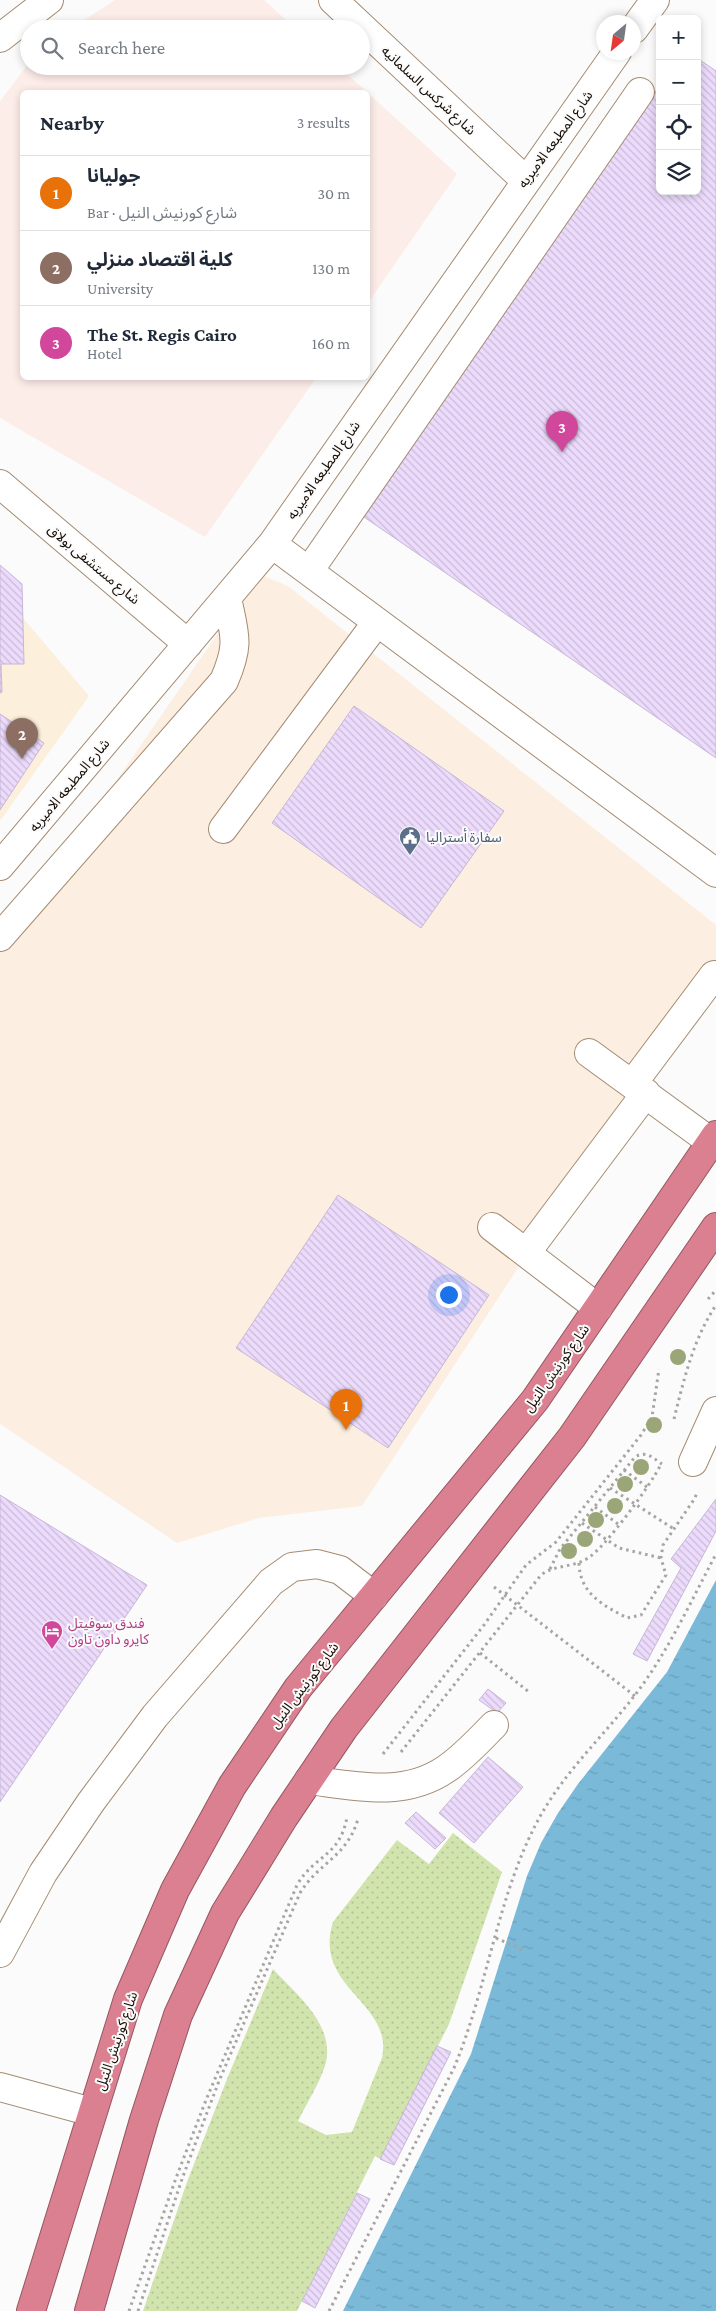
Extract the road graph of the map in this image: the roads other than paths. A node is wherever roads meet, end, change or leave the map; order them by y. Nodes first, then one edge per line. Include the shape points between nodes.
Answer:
1 (49, 0) edge
2 (334, 0) edge
3 (655, 0) edge
4 (641, 19) edge
5 (23, 20) edge
6 (355, 20) edge
7 (20, 22) edge
8 (370, 34) edge
9 (0, 38) edge
10 (611, 60) edge
11 (640, 92) dead end
12 (525, 180) junction
13 (0, 484) edge
14 (272, 544) junction
15 (309, 571) junction
16 (227, 598) junction
17 (377, 622) junction
18 (188, 644) junction
19 (223, 829) dead end
20 (0, 866) edge
21 (716, 873) edge
22 (0, 937) edge
23 (714, 975) dead end
24 (589, 1053) dead end
25 (640, 1088) junction
26 (714, 1138) edge
27 (492, 1227) dead end
28 (716, 1227) edge
29 (526, 1253) junction
30 (598, 1308) junction
31 (716, 1411) edge
32 (686, 1472) road end
33 (374, 1596) junction
34 (494, 1725) dead end
35 (308, 1780) junction
36 (0, 1954) edge
37 (0, 2087) edge
38 (92, 2112) junction
39 (31, 2311) edge
40 (89, 2311) edge

1 - 5 street
2 - 6 street, شارع شركس السلمانيه
3 - 4 street
7 - 9 street
8 - 12 street, شارع شركس السلمانيه
10 - 12 street, شارع المطبعه الاميريه
11 - 15 street
12 - 14 street, شارع المطبعه الاميريه
13 - 18 street, شارع مستشفى بولاق
14 - 15 street
14 - 16 street, شارع المطبعه الاميريه
15 - 17 street
16 - 18 street, شارع المطبعه الاميريه
16 - 22 street via 236,640 233,660 224,681
17 - 19 street
17 - 21 street
18 - 20 street, شارع المطبعه الاميريه
23 - 25 street
24 - 25 street
25 - 26 street
25 - 29 street
26 - 30 highway, شارع كورنيش النيل
27 - 29 street
28 - 35 highway via 572,1437 344,1728
29 - 30 street
30 - 33 highway, شارع كورنيش النيل via 535,1400
31 - 32 street
33 - 36 street via 340,1570 318,1564 292,1566 271,1582 155,1716 91,1802 43,1873
33 - 38 highway, شارع كورنيش النيل via 298,1688 232,1786 175,1890 128,1999
34 - 35 street via 464,1755 422,1781 372,1789
35 - 40 highway via 225,1913 178,2015
37 - 38 street
38 - 39 highway, شارع كورنيش النيل

